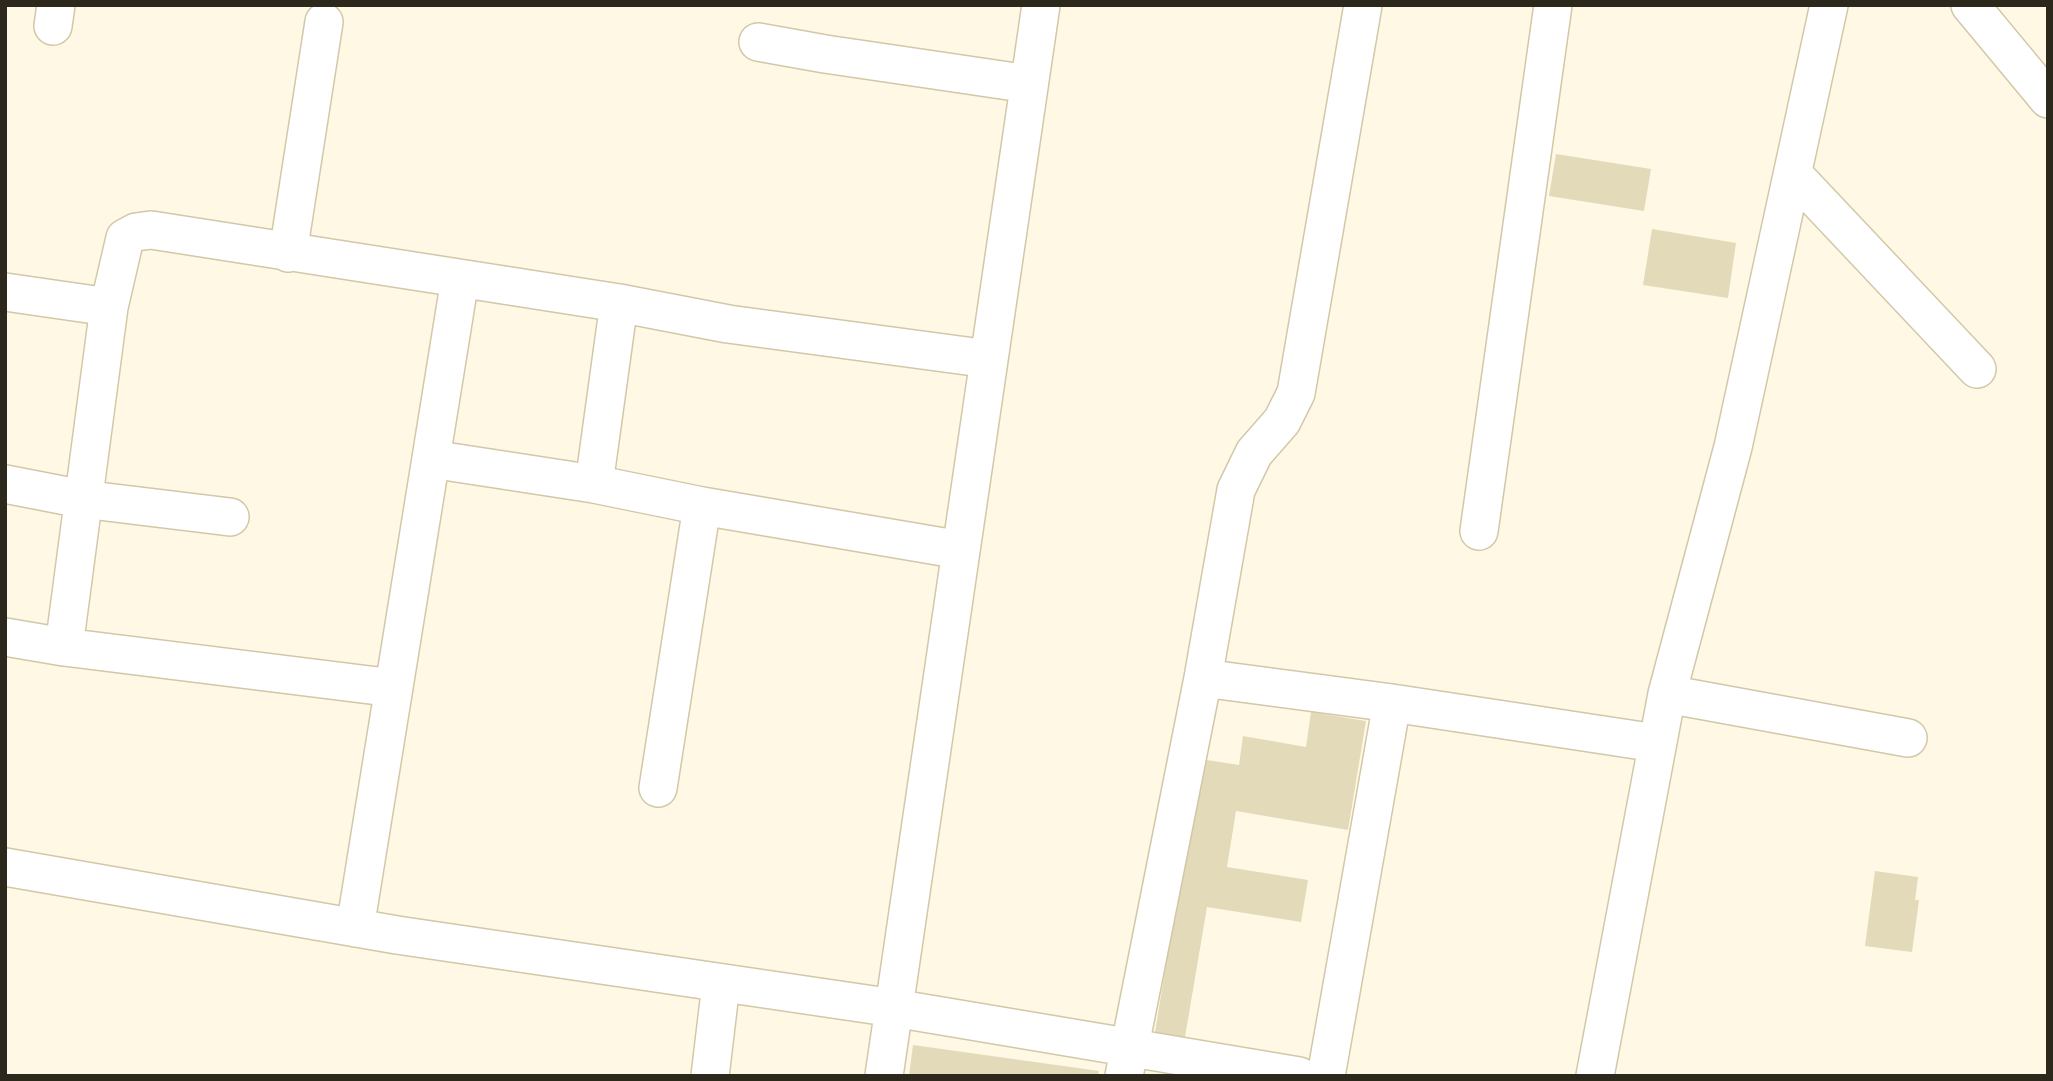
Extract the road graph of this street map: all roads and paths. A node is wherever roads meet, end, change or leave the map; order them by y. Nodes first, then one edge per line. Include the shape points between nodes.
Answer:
1 (1041, 5) edge
2 (1363, 5) edge
3 (1553, 5) edge
4 (1829, 5) edge
5 (1970, 5) edge
6 (324, 22) dead end
7 (758, 42) dead end
8 (1029, 84) junction
9 (2048, 99) edge
10 (1793, 174) junction
11 (288, 253) junction
12 (460, 279) junction
13 (5, 292) edge
14 (619, 303) junction
15 (109, 307) junction
16 (989, 359) junction
17 (1977, 369) dead end
18 (431, 459) junction
19 (5, 484) edge
20 (593, 484) junction
21 (82, 499) junction
22 (702, 506) junction
23 (230, 517) dead end
24 (1479, 531) dead end
25 (961, 550) junction
26 (5, 636) edge
27 (64, 647) junction
28 (1203, 678) junction
29 (394, 688) junction
30 (1667, 694) junction
31 (1392, 703) junction
32 (1908, 738) dead end
33 (1657, 743) junction
34 (658, 788) dead end
35 (5, 867) edge
36 (355, 928) junction
37 (721, 984) junction
38 (894, 1008) junction
39 (1127, 1062) edge
40 (710, 1076) edge
41 (884, 1076) edge
42 (1299, 1076) edge
43 (1326, 1076) edge
44 (1595, 1076) edge

1 - 8 street
2 - 28 street via 1296,393 1282,421 1254,453 1236,490
3 - 24 street
4 - 10 street
5 - 9 street
6 - 11 street
7 - 8 street
8 - 16 street
10 - 17 street
10 - 30 street via 1733,447
11 - 12 street
11 - 15 street via 151,230 136,232 125,238
12 - 14 street
12 - 18 street
13 - 15 street
14 - 16 street via 728,324
14 - 20 street
15 - 21 street
16 - 25 street
18 - 20 street
18 - 29 street
19 - 21 street
20 - 22 street
21 - 23 street
21 - 27 street
22 - 25 street
22 - 34 street
25 - 38 street
26 - 27 street
27 - 29 street
28 - 31 street
28 - 39 street
29 - 36 street
30 - 32 street
30 - 33 street
31 - 33 street
31 - 43 street
33 - 44 street
35 - 36 street
36 - 37 street
37 - 38 street
37 - 40 street
38 - 39 street
38 - 41 street
39 - 42 street

